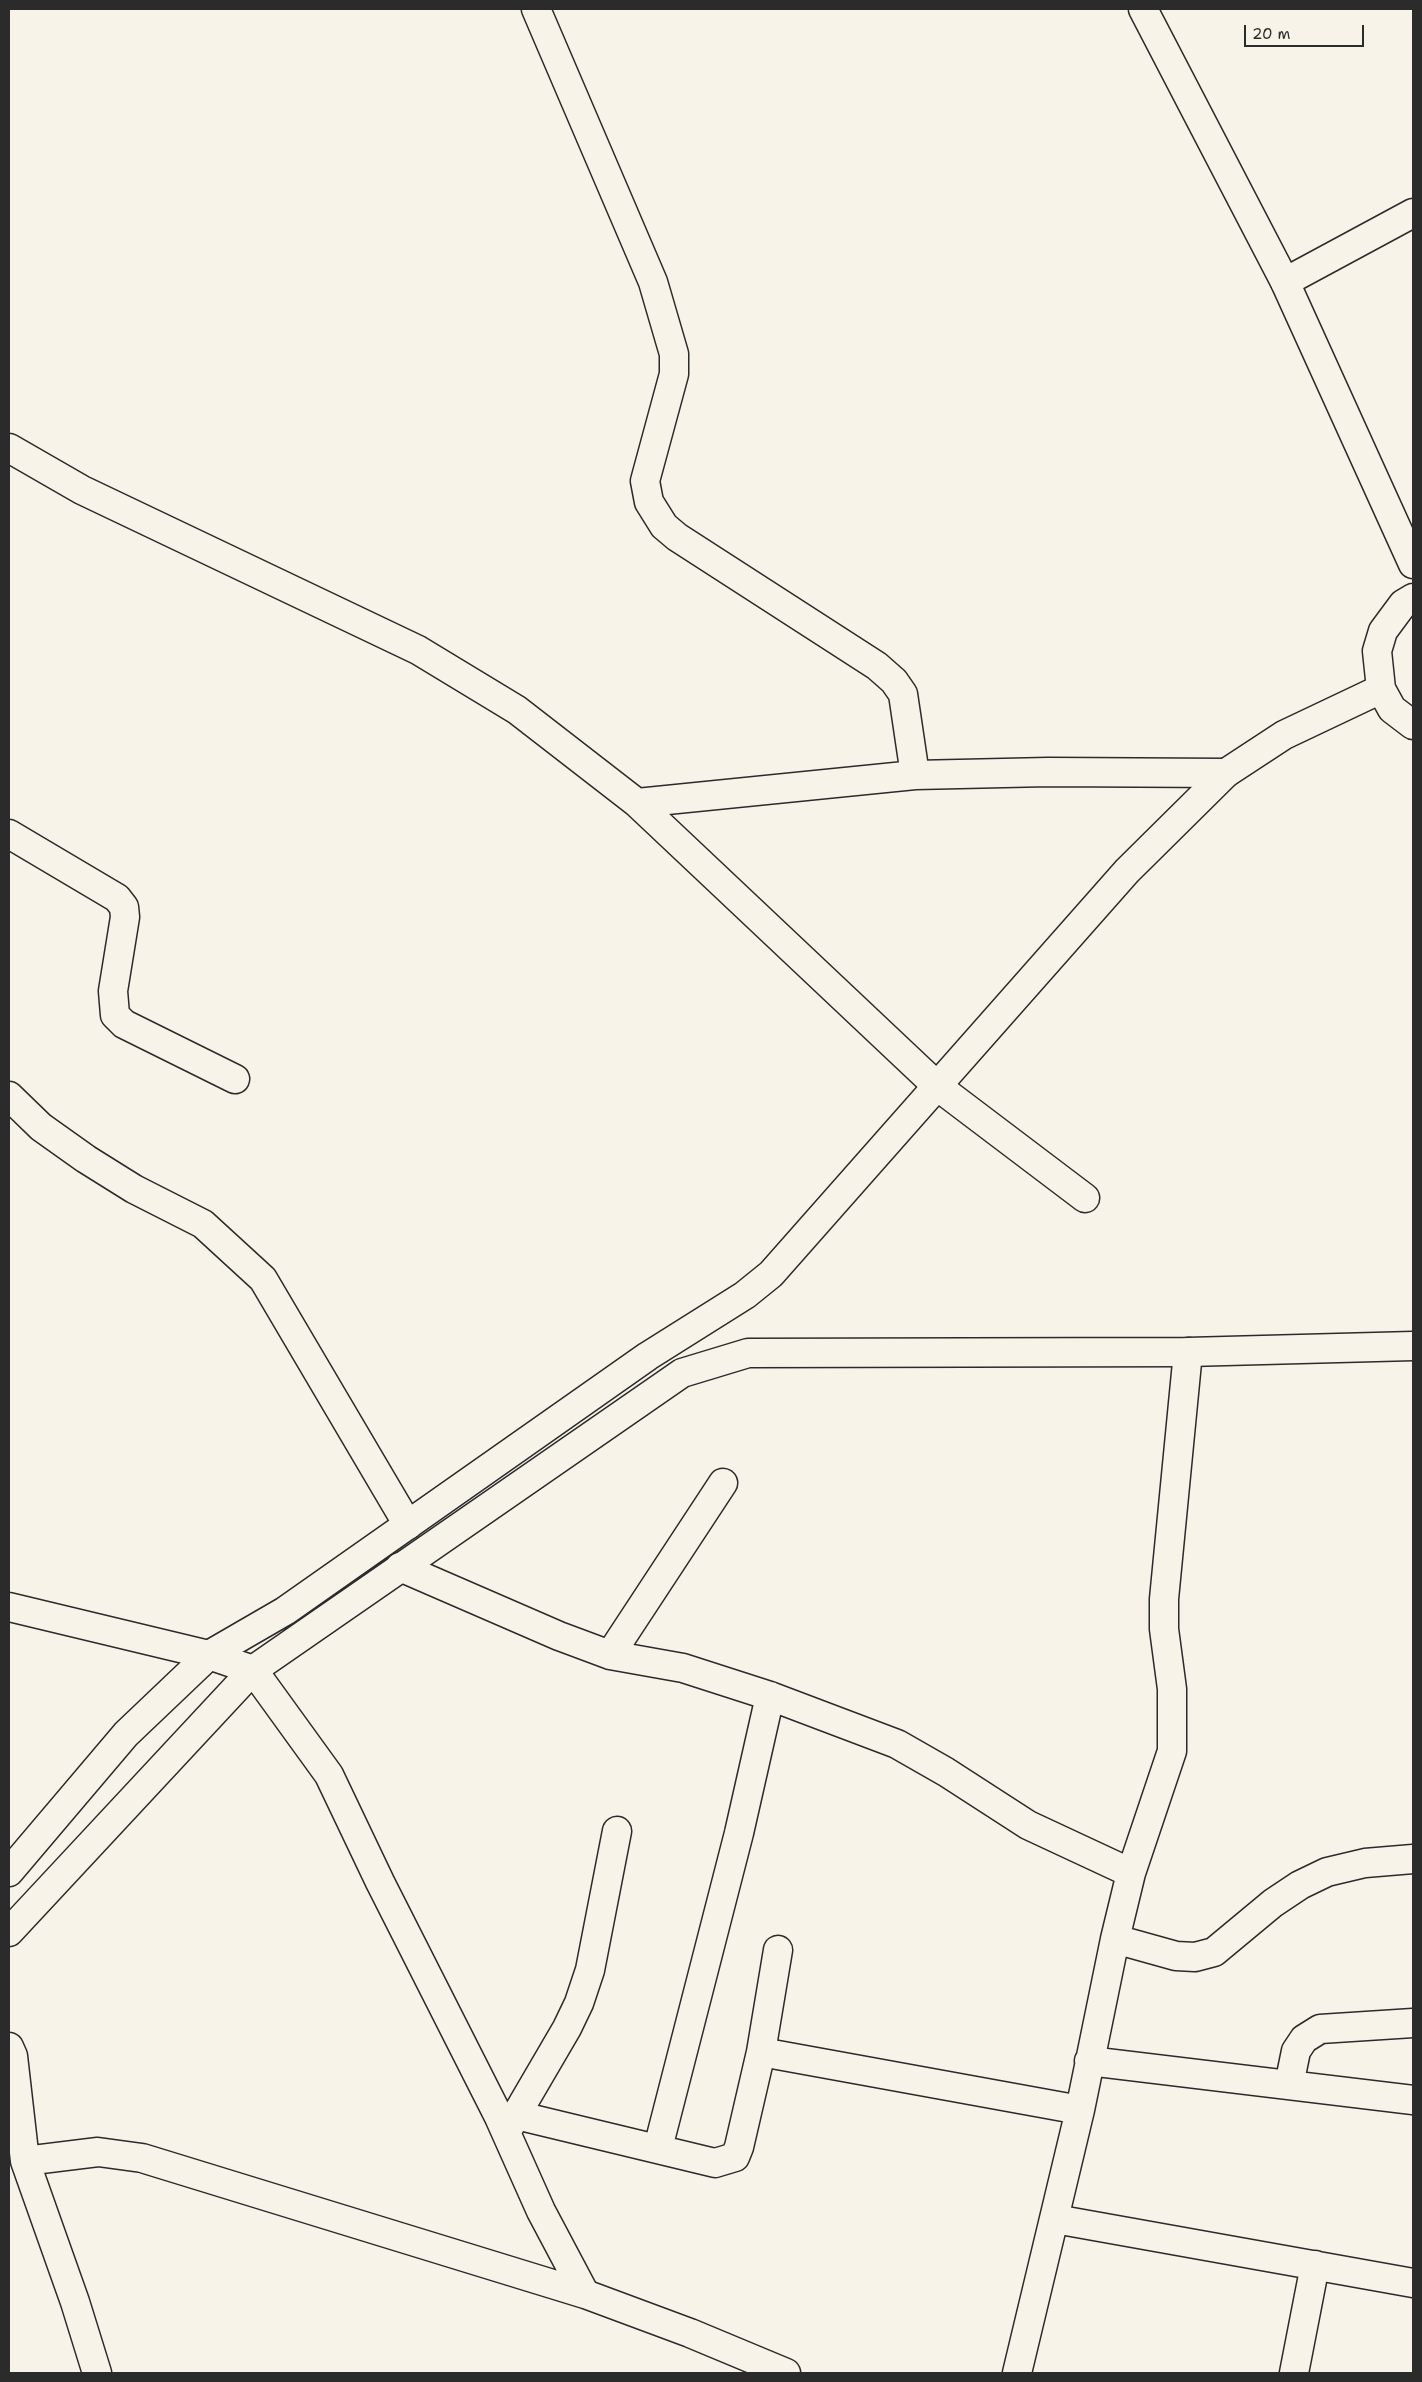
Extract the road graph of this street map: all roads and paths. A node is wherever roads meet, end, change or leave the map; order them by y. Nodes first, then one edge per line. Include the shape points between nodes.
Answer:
1 (536, 9) edge
2 (1143, 9) edge
3 (1413, 213) edge
4 (1285, 282) junction
5 (9, 448) edge
6 (1413, 564) edge
7 (1413, 598) edge
8 (1381, 689) junction
9 (1413, 725) edge
10 (1226, 773) junction
11 (916, 775) junction
12 (637, 803) junction
13 (9, 834) edge
14 (235, 1079) dead end
15 (937, 1086) junction
16 (9, 1096) edge
17 (1085, 1198) dead end
18 (1413, 1346) edge
19 (1188, 1352) junction
20 (723, 1483) dead end
21 (408, 1525) junction
22 (400, 1567) junction
23 (9, 1607) edge
24 (209, 1655) junction
25 (610, 1655) junction
26 (253, 1670) junction
27 (770, 1696) junction
28 (617, 1831) dead end
29 (1413, 1859) edge
30 (9, 1872) edge
31 (1131, 1873) junction
32 (9, 1932) edge
33 (1114, 1939) junction
34 (778, 1950) dead end
35 (1413, 2023) edge
36 (9, 2047) edge
37 (761, 2052) junction
38 (1088, 2061) junction
39 (1289, 2085) junction
40 (1413, 2100) edge
41 (1080, 2110) junction
42 (511, 2124) junction
43 (658, 2148) junction
44 (17, 2153) edge
45 (1055, 2219) junction
46 (1315, 2265) junction
47 (1413, 2283) edge
48 (585, 2294) junction
49 (97, 2373) edge
50 (786, 2373) edge
51 (1017, 2373) edge
52 (1294, 2373) edge

1 - 11 main road via 653,282 674,354 674,374 645,481 649,502 664,526 678,537 894,681 904,694
2 - 4 main road
3 - 4 main road
4 - 6 main road
5 - 12 main road via 82,490 418,650 517,710
7 - 8 main road via 1403,604 1383,631 1377,651
8 - 9 main road via 1392,709
8 - 10 main road via 1284,735
10 - 11 main road
10 - 15 main road via 1127,871
11 - 12 main road
12 - 15 main road
13 - 14 main road via 117,898 124,907 113,991 115,1015 124,1024
15 - 17 main road
15 - 21 main road via 772,1274 745,1295 648,1356
16 - 21 main road via 41,1127 86,1158 134,1189 203,1224 263,1279
18 - 19 main road
19 - 22 main road via 748,1353 682,1373
19 - 31 main road via 1164,1599 1164,1629 1172,1689 1172,1751
20 - 25 main road
21 - 24 main road via 285,1611
22 - 25 main road
22 - 26 main road
23 - 24 main road
24 - 26 main road
24 - 30 main road via 126,1734
25 - 27 main road via 683,1668
26 - 32 main road
26 - 42 main road via 329,1775
27 - 31 main road via 897,1744 1028,1826
27 - 43 main road via 740,1833
28 - 42 main road via 590,1970 579,2003
29 - 33 main road via 1365,1863 1327,1872 1273,1903 1214,1952 1195,1957 1176,1956
31 - 33 main road
33 - 38 main road
34 - 37 main road
35 - 39 main road via 1320,2028 1304,2039 1296,2051
36 - 44 main road via 13,2056
37 - 41 main road
37 - 43 main road via 735,2156 715,2163
38 - 39 main road
38 - 41 main road
39 - 40 main road
41 - 45 main road
42 - 43 main road
42 - 48 main road via 541,2211
44 - 48 main road via 98,2152 142,2158
44 - 49 main road via 75,2302
45 - 46 main road
45 - 51 main road
46 - 47 main road
46 - 52 main road
48 - 50 main road

